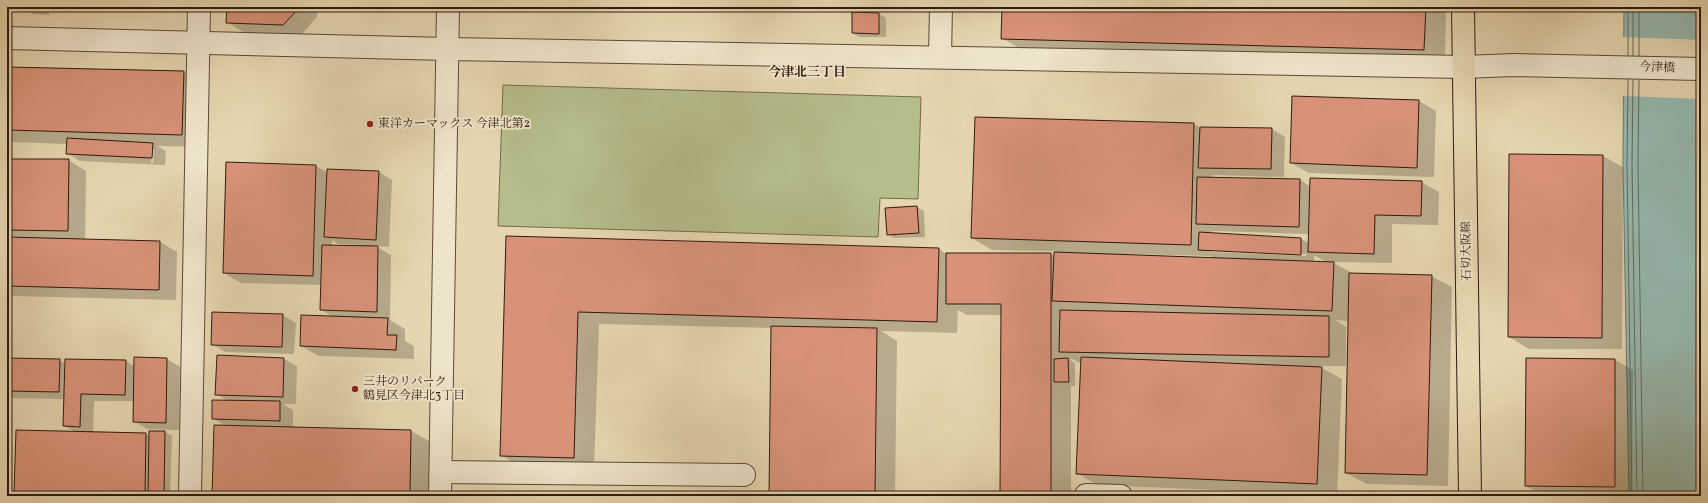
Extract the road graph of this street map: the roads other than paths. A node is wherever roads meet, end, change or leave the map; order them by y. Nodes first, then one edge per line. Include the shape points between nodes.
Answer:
1 (199, 7) edge
2 (448, 7) edge
3 (941, 7) edge
4 (1463, 7) edge
5 (7, 38) edge
6 (198, 43) junction
7 (447, 49) junction
8 (940, 57) junction
9 (1464, 67) junction
10 (1701, 69) edge
11 (441, 472) junction
12 (744, 475) dead end
13 (1086, 495) dead end
14 (190, 496) edge
15 (440, 496) edge
16 (1121, 496) edge
17 (1470, 496) edge

1 - 6 street
2 - 7 street
3 - 8 street
4 - 9 main road, 石切大阪線
5 - 6 street, 今津橋
6 - 7 street, 今津橋
6 - 14 street
7 - 8 street, 今津橋
7 - 11 street
8 - 9 street, 今津橋
9 - 10 street, 今津橋 via 1513,65
9 - 17 main road, 石切大阪線
11 - 12 street
11 - 15 street
13 - 16 street

